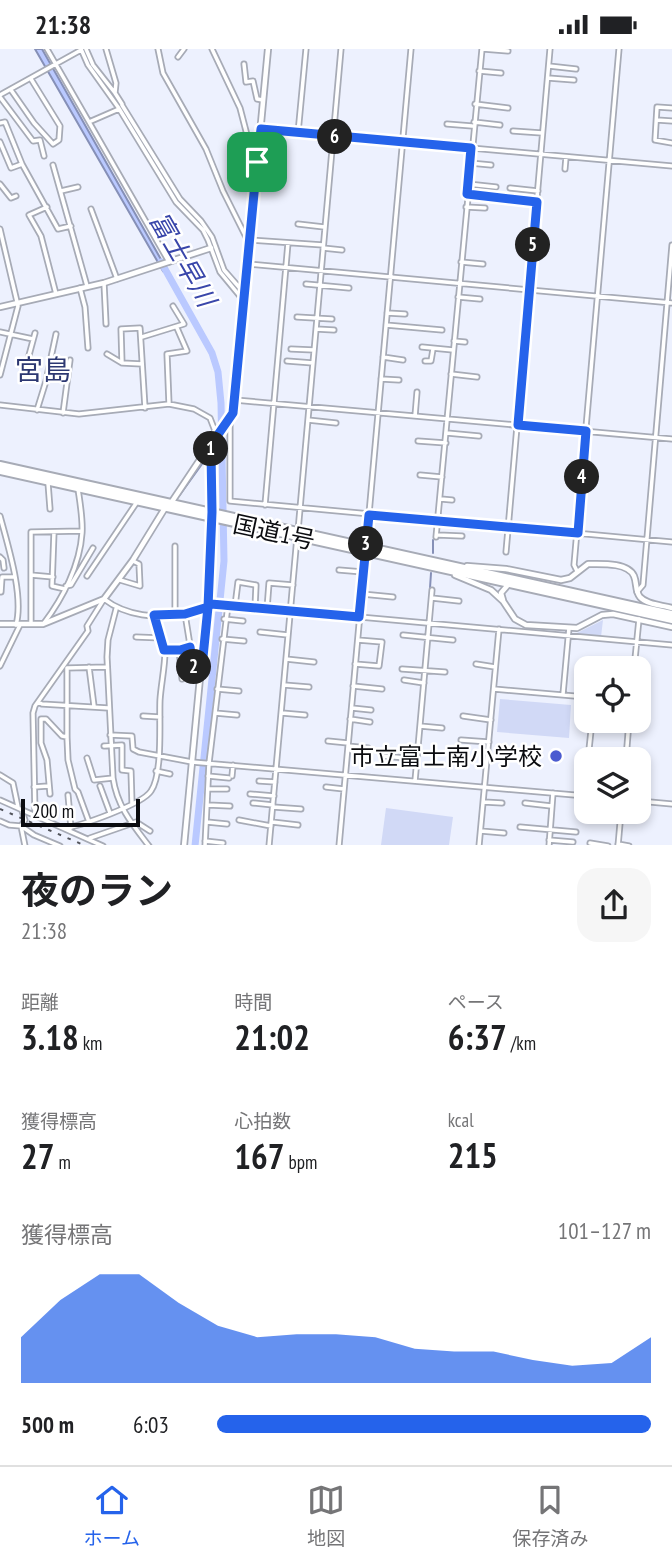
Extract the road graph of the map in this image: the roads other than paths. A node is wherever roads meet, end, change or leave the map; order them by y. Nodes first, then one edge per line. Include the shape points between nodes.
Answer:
1 (47, 49) edge
2 (83, 49) edge
3 (106, 49) edge
4 (158, 49) edge
5 (184, 49) edge
6 (212, 49) edge
7 (268, 49) edge
8 (306, 49) edge
9 (341, 49) edge
10 (411, 49) edge
11 (482, 49) edge
12 (550, 49) edge
13 (619, 49) edge
14 (508, 51) dead end
15 (178, 57) dead end
16 (244, 64) dead end
17 (54, 65) junction
18 (549, 66) junction
19 (576, 69) dead end
20 (479, 71) junction
21 (501, 73) dead end
22 (548, 78) junction
23 (31, 79) junction
24 (574, 80) dead end
25 (11, 90) junction
26 (115, 93) junction
27 (0, 96) edge
28 (263, 100) junction
29 (475, 104) junction
30 (120, 107) junction
31 (508, 107) dead end
32 (672, 108) edge
33 (657, 120) junction
34 (672, 121) edge
35 (89, 122) junction
36 (0, 123) edge
37 (447, 124) dead end
38 (473, 124) junction
39 (500, 125) dead end
40 (261, 129) junction
41 (513, 131) dead end
42 (298, 133) junction
43 (542, 133) junction
44 (334, 137) junction
45 (248, 141) junction
46 (0, 142) edge
47 (402, 142) junction
48 (672, 143) edge
49 (471, 148) junction
50 (541, 155) junction
51 (44, 156) dead end
52 (566, 157) junction
53 (610, 161) junction
54 (257, 162) junction
55 (470, 163) junction
56 (22, 164) junction
57 (53, 165) dead end
58 (491, 165) dead end
59 (672, 166) edge
60 (565, 169) dead end
61 (257, 172) junction
62 (0, 184) edge
63 (468, 184) junction
64 (78, 187) dead end
65 (496, 187) dead end
66 (510, 188) dead end
67 (61, 191) junction
68 (538, 191) junction
69 (467, 194) junction
70 (16, 196) dead end
71 (537, 202) junction
72 (47, 207) junction
73 (466, 207) junction
74 (485, 208) dead end
75 (91, 209) dead end
76 (298, 224) dead end
77 (71, 226) junction
78 (324, 227) junction
79 (0, 229) edge
80 (250, 242) junction
81 (288, 243) junction
82 (2, 244) edge
83 (672, 245) edge
84 (214, 247) junction
85 (323, 247) junction
86 (342, 250) dead end
87 (168, 262) junction
88 (461, 262) junction
89 (248, 264) junction
90 (483, 264) dead end
91 (285, 268) junction
92 (321, 271) junction
93 (390, 277) junction
94 (117, 279) junction
95 (459, 282) junction
96 (104, 283) junction
97 (306, 284) dead end
98 (320, 285) junction
99 (87, 286) junction
100 (80, 288) junction
101 (349, 288) dead end
102 (529, 290) junction
103 (56, 294) junction
104 (245, 294) junction
105 (597, 296) junction
106 (458, 297) junction
107 (480, 299) dead end
108 (244, 301) junction
109 (18, 303) junction
110 (670, 303) edge
111 (0, 305) edge
112 (173, 306) dead end
113 (387, 313) junction
114 (405, 314) dead end
115 (297, 317) dead end
116 (317, 318) junction
117 (332, 319) dead end
118 (106, 324) dead end
119 (386, 325) junction
120 (177, 328) junction
121 (316, 329) junction
122 (334, 330) dead end
123 (442, 330) dead end
124 (0, 332) edge
125 (35, 333) dead end
126 (56, 334) dead end
127 (12, 335) junction
128 (142, 337) junction
129 (33, 339) junction
130 (454, 341) junction
131 (465, 342) dead end
132 (422, 347) dead end
133 (88, 348) dead end
134 (433, 348) junction
135 (291, 349) dead end
136 (314, 350) junction
137 (453, 350) junction
138 (107, 354) dead end
139 (383, 357) junction
140 (70, 360) dead end
141 (403, 360) dead end
142 (287, 361) dead end
143 (425, 361) dead end
144 (121, 363) junction
145 (313, 363) junction
146 (142, 364) junction
147 (25, 370) dead end
148 (451, 374) junction
149 (0, 375) edge
150 (478, 377) dead end
151 (381, 379) junction
152 (399, 380) dead end
153 (417, 392) dead end
154 (235, 400) junction
155 (169, 404) junction
156 (274, 404) junction
157 (0, 405) edge
158 (309, 407) junction
159 (145, 408) junction
160 (37, 410) junction
161 (64, 413) junction
162 (378, 413) junction
163 (415, 416) junction
164 (448, 419) junction
165 (308, 420) junction
166 (228, 423) junction
167 (337, 423) dead end
168 (518, 425) junction
169 (586, 431) junction
170 (446, 433) junction
171 (479, 436) dead end
172 (216, 437) junction
173 (656, 437) junction
174 (672, 439) edge
175 (418, 441) dead end
176 (446, 443) junction
177 (211, 458) junction
178 (0, 465) edge
179 (0, 471) edge
180 (420, 475) dead end
181 (443, 477) junction
182 (48, 482) junction
183 (78, 489) junction
184 (441, 499) junction
185 (452, 500) dead end
186 (138, 502) junction
187 (171, 503) junction
188 (265, 505) junction
189 (165, 508) junction
190 (50, 509) dead end
191 (300, 509) junction
192 (369, 515) junction
193 (0, 516) edge
194 (216, 516) junction
195 (439, 521) junction
196 (509, 526) junction
197 (54, 531) junction
198 (82, 531) junction
199 (578, 533) junction
200 (298, 534) junction
201 (462, 536) dead end
202 (645, 539) junction
203 (672, 542) edge
204 (175, 546) dead end
205 (93, 548) dead end
206 (365, 549) junction
207 (9, 550) junction
208 (506, 552) dead end
209 (0, 555) edge
210 (133, 561) junction
211 (405, 562) junction
212 (452, 565) junction
213 (4, 568) dead end
214 (339, 570) dead end
215 (512, 570) junction
216 (577, 571) junction
217 (363, 572) junction
218 (454, 574) junction
219 (31, 575) junction
220 (87, 576) dead end
221 (502, 576) junction
222 (14, 577) junction
223 (53, 577) junction
224 (120, 580) junction
225 (292, 585) junction
226 (507, 586) junction
227 (66, 588) junction
228 (432, 590) dead end
229 (1, 592) edge
230 (637, 592) junction
231 (362, 594) junction
232 (558, 595) junction
233 (393, 597) dead end
234 (432, 598) junction
235 (104, 599) junction
236 (459, 601) dead end
237 (503, 601) junction
238 (210, 605) junction
239 (226, 605) junction
240 (235, 606) junction
241 (255, 608) junction
242 (672, 608) edge
243 (116, 609) junction
244 (267, 609) junction
245 (290, 611) junction
246 (175, 614) junction
247 (185, 614) junction
248 (672, 614) edge
249 (154, 615) junction
250 (359, 617) junction
251 (224, 619) junction
252 (639, 619) junction
253 (672, 620) edge
254 (243, 621) dead end
255 (429, 623) junction
256 (0, 624) edge
257 (43, 624) junction
258 (18, 625) junction
259 (31, 626) junction
260 (672, 627) edge
261 (569, 628) junction
262 (499, 629) junction
263 (260, 632) dead end
264 (288, 635) junction
265 (403, 635) dead end
266 (569, 636) junction
267 (136, 637) dead end
268 (162, 638) junction
269 (428, 638) junction
270 (222, 639) junction
271 (358, 640) junction
272 (453, 640) dead end
273 (244, 641) dead end
274 (636, 642) junction
275 (672, 645) edge
276 (190, 647) junction
277 (164, 650) junction
278 (180, 650) junction
279 (635, 656) edge
280 (286, 659) junction
281 (314, 662) dead end
282 (355, 664) junction
283 (476, 664) dead end
284 (0, 666) edge
285 (65, 667) junction
286 (89, 667) junction
287 (106, 667) junction
288 (193, 667) junction
289 (202, 667) junction
290 (495, 667) junction
291 (402, 669) dead end
292 (425, 671) junction
293 (444, 672) dead end
294 (195, 676) dead end
295 (182, 679) dead end
296 (404, 680) dead end
297 (424, 683) junction
298 (284, 685) junction
299 (353, 686) junction
300 (309, 687) dead end
301 (493, 688) junction
302 (217, 689) junction
303 (382, 689) dead end
304 (239, 691) dead end
305 (562, 694) junction
306 (574, 696) edge
307 (38, 702) junction
308 (68, 706) junction
309 (93, 706) junction
310 (108, 708) junction
311 (351, 708) junction
312 (371, 710) dead end
313 (214, 713) junction
314 (281, 713) junction
315 (237, 715) dead end
316 (305, 715) dead end
317 (143, 716) dead end
318 (463, 716) dead end
319 (160, 717) junction
320 (350, 719) junction
321 (491, 720) junction
322 (370, 722) dead end
323 (420, 726) junction
324 (442, 729) dead end
325 (110, 735) junction
326 (67, 737) junction
327 (461, 740) dead end
328 (328, 741) dead end
329 (489, 742) junction
330 (348, 744) junction
331 (111, 745) junction
332 (104, 746) dead end
333 (368, 748) dead end
334 (159, 755) junction
335 (383, 756) dead end
336 (87, 758) dead end
337 (417, 759) junction
338 (194, 762) junction
339 (208, 763) junction
340 (233, 765) junction
341 (276, 769) junction
342 (156, 771) junction
343 (170, 774) dead end
344 (0, 775) edge
345 (345, 775) junction
346 (208, 776) junction
347 (113, 778) junction
348 (259, 781) dead end
349 (415, 781) junction
350 (275, 782) junction
351 (48, 786) junction
352 (100, 786) dead end
353 (34, 787) junction
354 (326, 787) dead end
355 (485, 787) junction
356 (209, 789) junction
357 (227, 789) dead end
358 (344, 789) junction
359 (553, 793) junction
360 (250, 794) dead end
361 (50, 795) dead end
362 (68, 795) dead end
363 (574, 795) edge
364 (274, 796) junction
365 (0, 800) edge
366 (484, 802) junction
367 (651, 802) edge
368 (253, 803) dead end
369 (502, 803) dead end
370 (525, 803) dead end
371 (132, 804) junction
372 (672, 804) edge
373 (208, 805) junction
374 (230, 806) dead end
375 (273, 806) junction
376 (551, 806) junction
377 (121, 808) junction
378 (20, 809) junction
379 (301, 809) dead end
380 (110, 813) junction
381 (36, 815) junction
382 (25, 820) junction
383 (239, 820) dead end
384 (89, 822) junction
385 (206, 822) junction
386 (0, 823) edge
387 (132, 824) junction
388 (227, 824) dead end
389 (271, 824) junction
390 (620, 824) edge
391 (298, 825) dead end
392 (22, 826) junction
393 (520, 827) dead end
394 (63, 828) junction
395 (71, 828) junction
396 (550, 829) junction
397 (150, 831) dead end
398 (481, 831) junction
399 (576, 832) dead end
400 (504, 833) dead end
401 (88, 839) junction
402 (573, 842) dead end
403 (47, 843) edge
404 (205, 843) edge
405 (223, 843) dead end
406 (549, 843) edge
407 (590, 843) dead end
408 (25, 845) edge
409 (60, 845) edge
410 (103, 845) edge
411 (149, 845) edge
412 (184, 845) edge
413 (269, 845) edge
414 (339, 845) edge
415 (480, 845) edge
416 (608, 845) edge
417 (618, 845) edge
418 (629, 845) edge

1 - 17 street
2 - 17 street
2 - 26 street
2 - 30 street via 93,73
3 - 26 street
4 - 80 street via 163,73
5 - 15 street
6 - 45 street via 240,108
7 - 28 street
8 - 42 street
9 - 44 street
10 - 47 street
11 - 14 street
11 - 20 street
12 - 18 street
13 - 53 street
16 - 28 street via 246,82 253,81 257,99
17 - 23 street
17 - 35 street
18 - 19 street
18 - 22 street
20 - 21 street
20 - 29 street
22 - 24 street
22 - 43 street
23 - 25 street
23 - 25 street via 60,126 59,139 53,144
25 - 27 street
26 - 30 street
27 - 51 street via 33,141 40,140
28 - 40 street
29 - 31 street
29 - 38 street
30 - 35 street
30 - 84 street via 170,191
32 - 33 street via 657,107
33 - 34 street
33 - 48 street via 655,141
35 - 87 street
36 - 56 street via 5,122
37 - 38 street
38 - 39 street
38 - 49 street
40 - 42 street
40 - 54 street
41 - 43 street
42 - 44 street
43 - 50 street
44 - 47 street
44 - 78 street
45 - 54 street
45 - 61 street via 236,145 243,171
46 - 56 street via 11,168
47 - 49 street
47 - 93 street
49 - 50 street
49 - 55 street
50 - 52 street
50 - 68 street
52 - 53 street
52 - 60 street
53 - 59 street
53 - 105 street
54 - 61 street
55 - 58 street
55 - 63 street
56 - 72 street
57 - 67 street
61 - 80 street
62 - 70 street via 12,198
63 - 65 street
63 - 69 street
64 - 67 street
66 - 68 street
67 - 77 street
68 - 71 street
69 - 71 street
69 - 73 street
71 - 102 street
72 - 77 street via 58,229
72 - 103 street via 29,215 41,236
73 - 74 street
73 - 88 street
75 - 94 street
76 - 78 street
77 - 99 street
78 - 85 street
79 - 82 street
80 - 81 street
80 - 89 street
81 - 85 street
81 - 91 street
82 - 109 street
83 - 110 street
84 - 87 street
84 - 104 street via 224,270
84 - 108 street via 220,272
85 - 86 street
85 - 92 street
87 - 94 street
88 - 90 street
88 - 95 street
89 - 91 street
89 - 104 street
91 - 92 street
91 - 156 street
92 - 93 street
92 - 98 street
93 - 95 street
93 - 113 street
94 - 96 street
95 - 102 street
95 - 106 street
96 - 99 street
96 - 118 street
97 - 98 street
98 - 101 street
98 - 116 street
99 - 100 street
100 - 103 street
100 - 133 street
102 - 105 street
102 - 168 street
103 - 109 street
104 - 108 street
105 - 110 street
105 - 169 street
106 - 107 street
106 - 130 street
108 - 154 street
109 - 111 street
109 - 127 street
110 - 173 street
112 - 120 street via 184,323
113 - 114 street
113 - 119 street
115 - 116 street
116 - 117 street
116 - 121 street
119 - 123 street
119 - 139 street
120 - 128 street
120 - 155 street via 187,351 167,354
121 - 122 street
121 - 136 street
124 - 127 street
125 - 129 street
126 - 160 street
127 - 129 street
127 - 149 street
128 - 144 street via 140,328 121,330
128 - 146 street
129 - 147 street
130 - 131 street
130 - 137 street
132 - 134 street
134 - 137 street
134 - 143 street via 431,361
135 - 136 street
136 - 145 street
137 - 148 street
138 - 144 street
139 - 141 street
139 - 151 street
140 - 161 street
142 - 145 street
144 - 146 street
145 - 158 street
146 - 159 street
148 - 150 street
148 - 164 street
151 - 152 street
151 - 162 street
153 - 163 street
154 - 156 street
154 - 166 street
155 - 159 street
155 - 172 street via 210,418
156 - 158 street
156 - 188 street
157 - 160 street
158 - 162 street
158 - 165 street
159 - 161 street
160 - 161 street
162 - 163 street
162 - 192 street
163 - 164 street
164 - 168 street
164 - 170 street
165 - 167 street
165 - 191 street
166 - 172 street
166 - 188 street via 230,501
168 - 169 street
168 - 196 street
169 - 173 street
169 - 199 street
170 - 171 street
170 - 176 street
172 - 177 street
173 - 174 street
173 - 202 street
175 - 176 street
176 - 181 street
177 - 187 street via 199,461
177 - 194 street
178 - 187 highway, 国道1号
179 - 182 highway, 国道1号
180 - 181 street
181 - 184 street
182 - 183 highway, 国道1号
182 - 190 street
183 - 186 highway, 国道1号
183 - 198 street
184 - 185 street
184 - 195 street
186 - 189 highway, 国道1号
186 - 220 street
187 - 194 highway, 国道1号
188 - 191 street
189 - 194 highway, 国道1号
189 - 210 street
191 - 192 street
191 - 200 street
192 - 195 street
192 - 206 street
193 - 207 street
194 - 200 highway, 国道1号
194 - 238 street
195 - 196 street
195 - 201 street via 437,536
196 - 199 street
196 - 208 street
197 - 198 street
197 - 219 street via 31,532
197 - 223 street
198 - 227 street
199 - 202 street
199 - 216 street
200 - 206 highway, 国道1号
200 - 225 street
202 - 203 street
202 - 230 street via 643,585
204 - 246 street
205 - 227 street
206 - 211 highway, 国道1号
206 - 212 highway, 国道1号
206 - 217 street
207 - 209 street
207 - 222 street
209 - 213 street
210 - 224 street
210 - 224 street via 139,564 140,586
211 - 218 street
211 - 232 highway, 国道1号
212 - 215 street
212 - 221 highway, 国道1号
214 - 217 street
215 - 216 street via 561,580
215 - 221 street via 503,571
216 - 230 street via 590,564 626,568 634,576
217 - 231 street
218 - 226 street
218 - 237 street via 482,585
219 - 223 street
219 - 259 street
221 - 248 highway, 国道1号
222 - 229 street via 2,577
222 - 258 street
223 - 227 street via 52,586
224 - 235 street
225 - 244 street via 269,583
225 - 245 street
226 - 232 street
226 - 237 street via 501,593
227 - 257 street
228 - 234 street
230 - 242 street via 645,601
231 - 233 street
231 - 250 street
232 - 253 highway, 国道1号
234 - 236 street
234 - 255 street
235 - 243 street
235 - 257 street
235 - 285 street
237 - 261 street via 522,624
238 - 239 street
238 - 247 street
238 - 289 street
239 - 240 street
239 - 251 street
240 - 241 street
240 - 241 street via 239,582 257,585
241 - 244 street
243 - 249 street
243 - 287 street
244 - 245 street
245 - 250 street
245 - 264 street
246 - 247 street
246 - 249 street
247 - 276 street
249 - 268 street
250 - 255 street
250 - 271 street
251 - 254 street
251 - 270 street
252 - 260 street
252 - 261 street via 608,614 580,628
252 - 274 street
255 - 262 street
255 - 269 street
256 - 258 street
257 - 259 street
258 - 259 street
258 - 284 street
261 - 266 street
262 - 266 street
262 - 290 street
263 - 264 street
264 - 280 street
265 - 269 street
266 - 274 street
266 - 305 street
267 - 268 street
268 - 277 street
269 - 272 street
269 - 292 street
270 - 273 street
270 - 302 street
271 - 282 street
271 - 282 street via 382,642 379,666
274 - 275 street
274 - 279 street
276 - 278 street
276 - 288 street
277 - 278 street
277 - 319 street
278 - 295 street
280 - 281 street
280 - 298 street
282 - 299 street
283 - 290 street
285 - 286 street
285 - 307 street
285 - 308 street
286 - 287 street
286 - 309 street
287 - 310 street
288 - 289 street
288 - 294 street
289 - 338 street
290 - 301 street
291 - 292 street
292 - 293 street
292 - 297 street
296 - 297 street
297 - 323 street
298 - 300 street
298 - 314 street
299 - 303 street
299 - 311 street
301 - 305 street
301 - 321 street
302 - 304 street
302 - 313 street
305 - 306 street
307 - 308 street
307 - 353 street via 32,727
308 - 309 street
308 - 326 street
309 - 310 street
310 - 325 street
311 - 312 street
311 - 320 street
313 - 315 street
313 - 339 street
314 - 316 street
314 - 341 street
317 - 319 street
318 - 321 street
319 - 334 street
320 - 322 street
320 - 330 street
321 - 329 street
323 - 324 street
323 - 337 street
325 - 331 street
325 - 334 street via 132,736 133,750
326 - 351 street via 41,719
326 - 384 street via 75,789
327 - 329 street
328 - 330 street
329 - 355 street
330 - 333 street
330 - 345 street
331 - 332 street
331 - 347 street
331 - 371 street via 122,745 122,770 131,771
334 - 338 street
334 - 342 street
335 - 337 street
336 - 347 street via 94,780
337 - 349 street
338 - 339 street
338 - 412 street
339 - 340 street
339 - 346 street
340 - 341 street
340 - 346 street via 230,777
341 - 345 street
341 - 350 street
342 - 343 street
342 - 371 street via 151,792
344 - 378 street via 13,783
345 - 349 street
345 - 358 street
346 - 356 street
347 - 377 street
348 - 350 street
349 - 355 street
350 - 364 street
351 - 353 street
351 - 361 street
352 - 380 street
353 - 381 street
354 - 358 street
355 - 359 street
355 - 366 street
356 - 357 street
356 - 373 street
358 - 414 street
359 - 363 street
359 - 376 street
360 - 364 street
362 - 395 street
364 - 375 street
365 - 378 street
366 - 369 street
366 - 398 street
367 - 372 street
368 - 375 street
370 - 376 street
371 - 377 street
373 - 374 street
373 - 385 street
375 - 379 street
375 - 389 street
376 - 396 street
377 - 380 street
377 - 387 street
378 - 381 street
378 - 382 street
380 - 384 street
381 - 382 street
381 - 394 street
382 - 392 street
383 - 389 street
384 - 395 street
385 - 388 street
385 - 404 street
386 - 392 street
387 - 397 street
387 - 401 street
387 - 411 street
389 - 391 street
389 - 413 street
390 - 417 street
392 - 403 street
392 - 408 street
393 - 396 street
394 - 395 street
394 - 401 street
396 - 399 street
396 - 406 street
398 - 400 street
398 - 415 street
401 - 410 street
402 - 406 street
403 - 409 street
404 - 405 street
407 - 416 street
417 - 418 street

